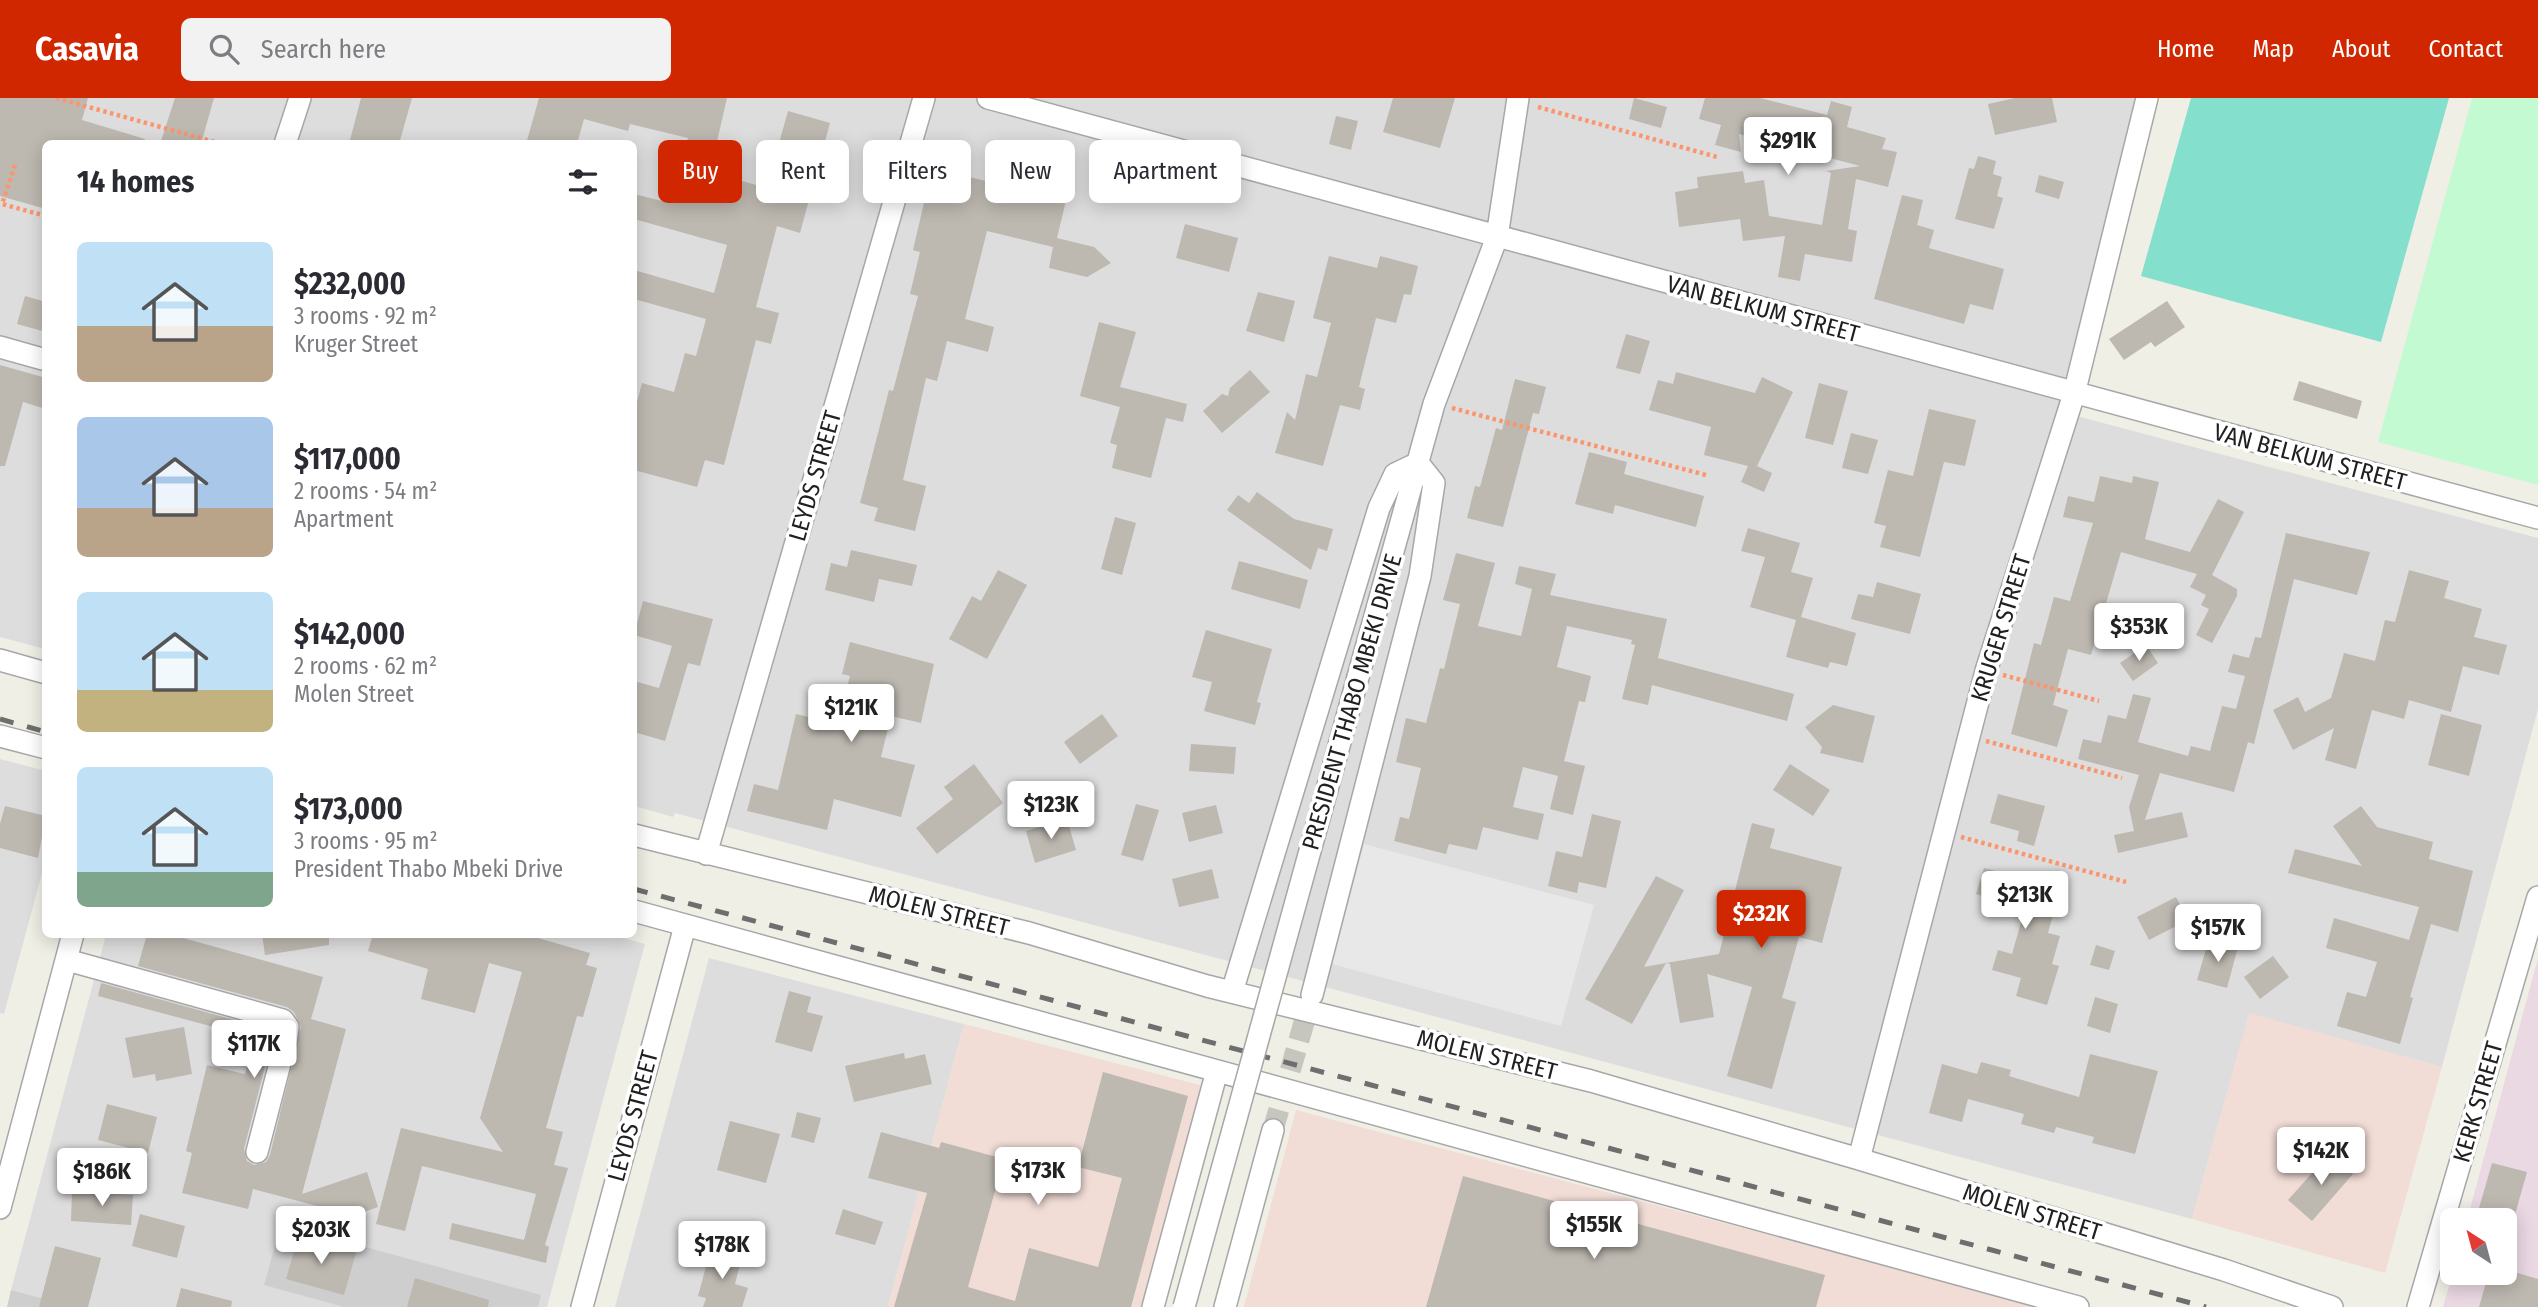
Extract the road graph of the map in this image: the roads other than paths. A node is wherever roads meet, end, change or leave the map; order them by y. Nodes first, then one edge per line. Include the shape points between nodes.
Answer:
1 (300, 98) edge
2 (924, 98) edge
3 (988, 98) edge
4 (2147, 98) edge
5 (1517, 100) edge
6 (286, 140) edge
7 (1497, 237) junction
8 (0, 347) edge
9 (42, 359) edge
10 (2074, 394) junction
11 (1418, 463) junction
12 (2538, 518) edge
13 (0, 660) edge
14 (42, 672) edge
15 (0, 736) edge
16 (42, 747) edge
17 (637, 836) edge
18 (706, 854) junction
19 (2538, 897) edge
20 (637, 912) edge
21 (685, 926) junction
22 (72, 938) edge
23 (66, 960) junction
24 (1232, 992) junction
25 (1312, 995) tunnel mouth
26 (1217, 1071) junction
27 (1273, 1130) tunnel mouth
28 (257, 1152) dead end
29 (1859, 1159) junction
30 (0, 1208) edge
31 (582, 1307) edge
32 (1153, 1307) edge
33 (1184, 1307) edge
34 (1225, 1307) edge
35 (2078, 1307) edge
36 (2332, 1307) edge
37 (2418, 1307) edge

1 - 6 street
2 - 18 street, LEYDS STREET
3 - 7 street, VAN BELKUM STREET
4 - 10 street, KRUGER STREET
5 - 7 street, PRESIDENT THABO MBEKI DRIVE
7 - 10 street, VAN BELKUM STREET
7 - 11 street, PRESIDENT THABO MBEKI DRIVE via 1434,404
8 - 9 street
10 - 12 street, VAN BELKUM STREET
10 - 29 street, KRUGER STREET via 1986,671
11 - 24 street via 1395,474 1379,509
11 - 25 street via 1434,483 1420,576
11 - 33 street, PRESIDENT THABO MBEKI DRIVE, bridge
13 - 14 street
15 - 16 street
17 - 18 street, MOLEN STREET
18 - 24 street, MOLEN STREET via 1029,933
19 - 37 street, KERK STREET
20 - 21 street
21 - 26 street
21 - 31 street, LEYDS STREET
22 - 23 street
23 - 28 street via 284,1020 287,1036
23 - 30 street
24 - 29 street, MOLEN STREET via 1591,1081
26 - 32 street
26 - 35 street
27 - 34 street
29 - 36 street, MOLEN STREET

